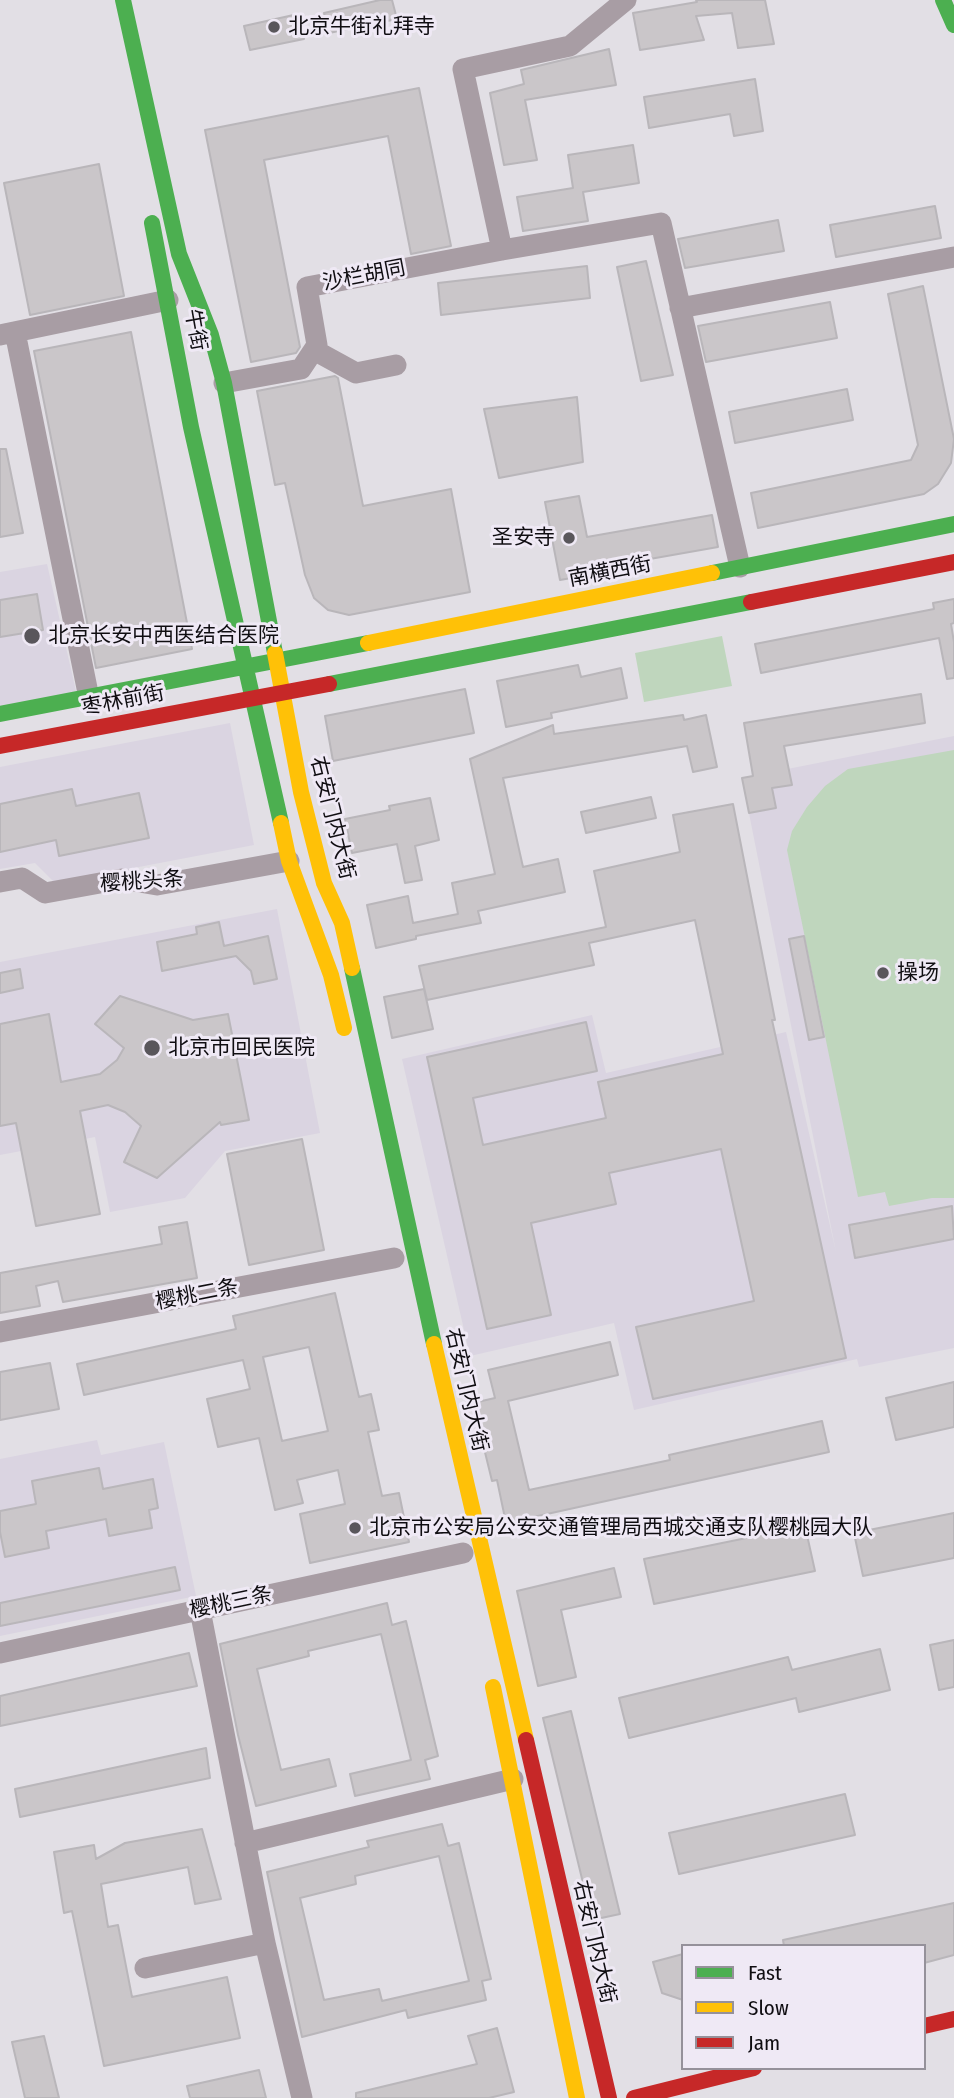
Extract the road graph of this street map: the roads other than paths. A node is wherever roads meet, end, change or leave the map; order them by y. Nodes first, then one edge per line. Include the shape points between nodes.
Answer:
1 (124, 0) edge
2 (626, 0) edge
3 (943, 0) edge
4 (954, 25) edge
5 (147, 202) dead end
6 (502, 250) junction
7 (954, 257) edge
8 (168, 300) junction
9 (680, 308) junction
10 (7, 334) edge
11 (314, 350) junction
12 (396, 365) dead end
13 (223, 383) junction
14 (954, 524) edge
15 (954, 562) edge
16 (740, 567) junction
17 (275, 662) junction
18 (247, 668) junction
19 (281, 692) junction
20 (89, 698) junction
21 (254, 698) junction
22 (0, 715) edge
23 (0, 746) edge
24 (289, 861) junction
25 (0, 882) edge
26 (347, 1039) dead end
27 (399, 1257) junction
28 (0, 1332) edge
29 (467, 1552) junction
30 (200, 1610) junction
31 (0, 1653) edge
32 (489, 1673) dead end
33 (513, 1779) junction
34 (245, 1843) junction
35 (265, 1943) junction
36 (145, 1968) dead end
37 (954, 2019) edge
38 (926, 2026) edge
39 (746, 2070) edge
40 (302, 2098) edge
41 (577, 2098) edge
42 (609, 2098) edge
43 (634, 2098) edge

1 - 13 main road, 牛街 via 179,254 207,323
2 - 6 street via 570,46 463,69
3 - 4 main road
5 - 8 main road, 牛街
6 - 9 street via 661,223
6 - 11 street, 沙栏胡同 via 307,287 317,345
7 - 9 street
8 - 10 street
8 - 18 main road, 牛街 via 191,427
9 - 16 street
10 - 20 street
11 - 12 street via 356,373
11 - 13 street via 301,369
13 - 17 main road, 牛街
14 - 16 main road, 南横西街
15 - 19 main road
16 - 17 main road, 南横西街
17 - 18 main road, 南横西街
17 - 19 main road, 右安门内大街
18 - 20 main road, 枣林前街
18 - 21 main road, 牛街
19 - 21 main road, 枣林前街
19 - 27 main road, 右安门内大街 via 324,883 342,923
20 - 22 main road, 枣林前街
21 - 23 main road, 枣林前街
21 - 24 main road
24 - 25 street, 樱桃头条 via 158,885 122,879 45,893 23,878
24 - 26 main road via 331,975
27 - 28 street, 樱桃二条
27 - 29 main road, 右安门内大街
29 - 30 street, 樱桃三条
29 - 42 main road, 右安门内大街
30 - 31 street, 樱桃三条
30 - 34 street
32 - 33 main road
33 - 34 street
33 - 41 main road
34 - 35 street
35 - 36 street
35 - 40 street
37 - 38 main road
39 - 43 main road

